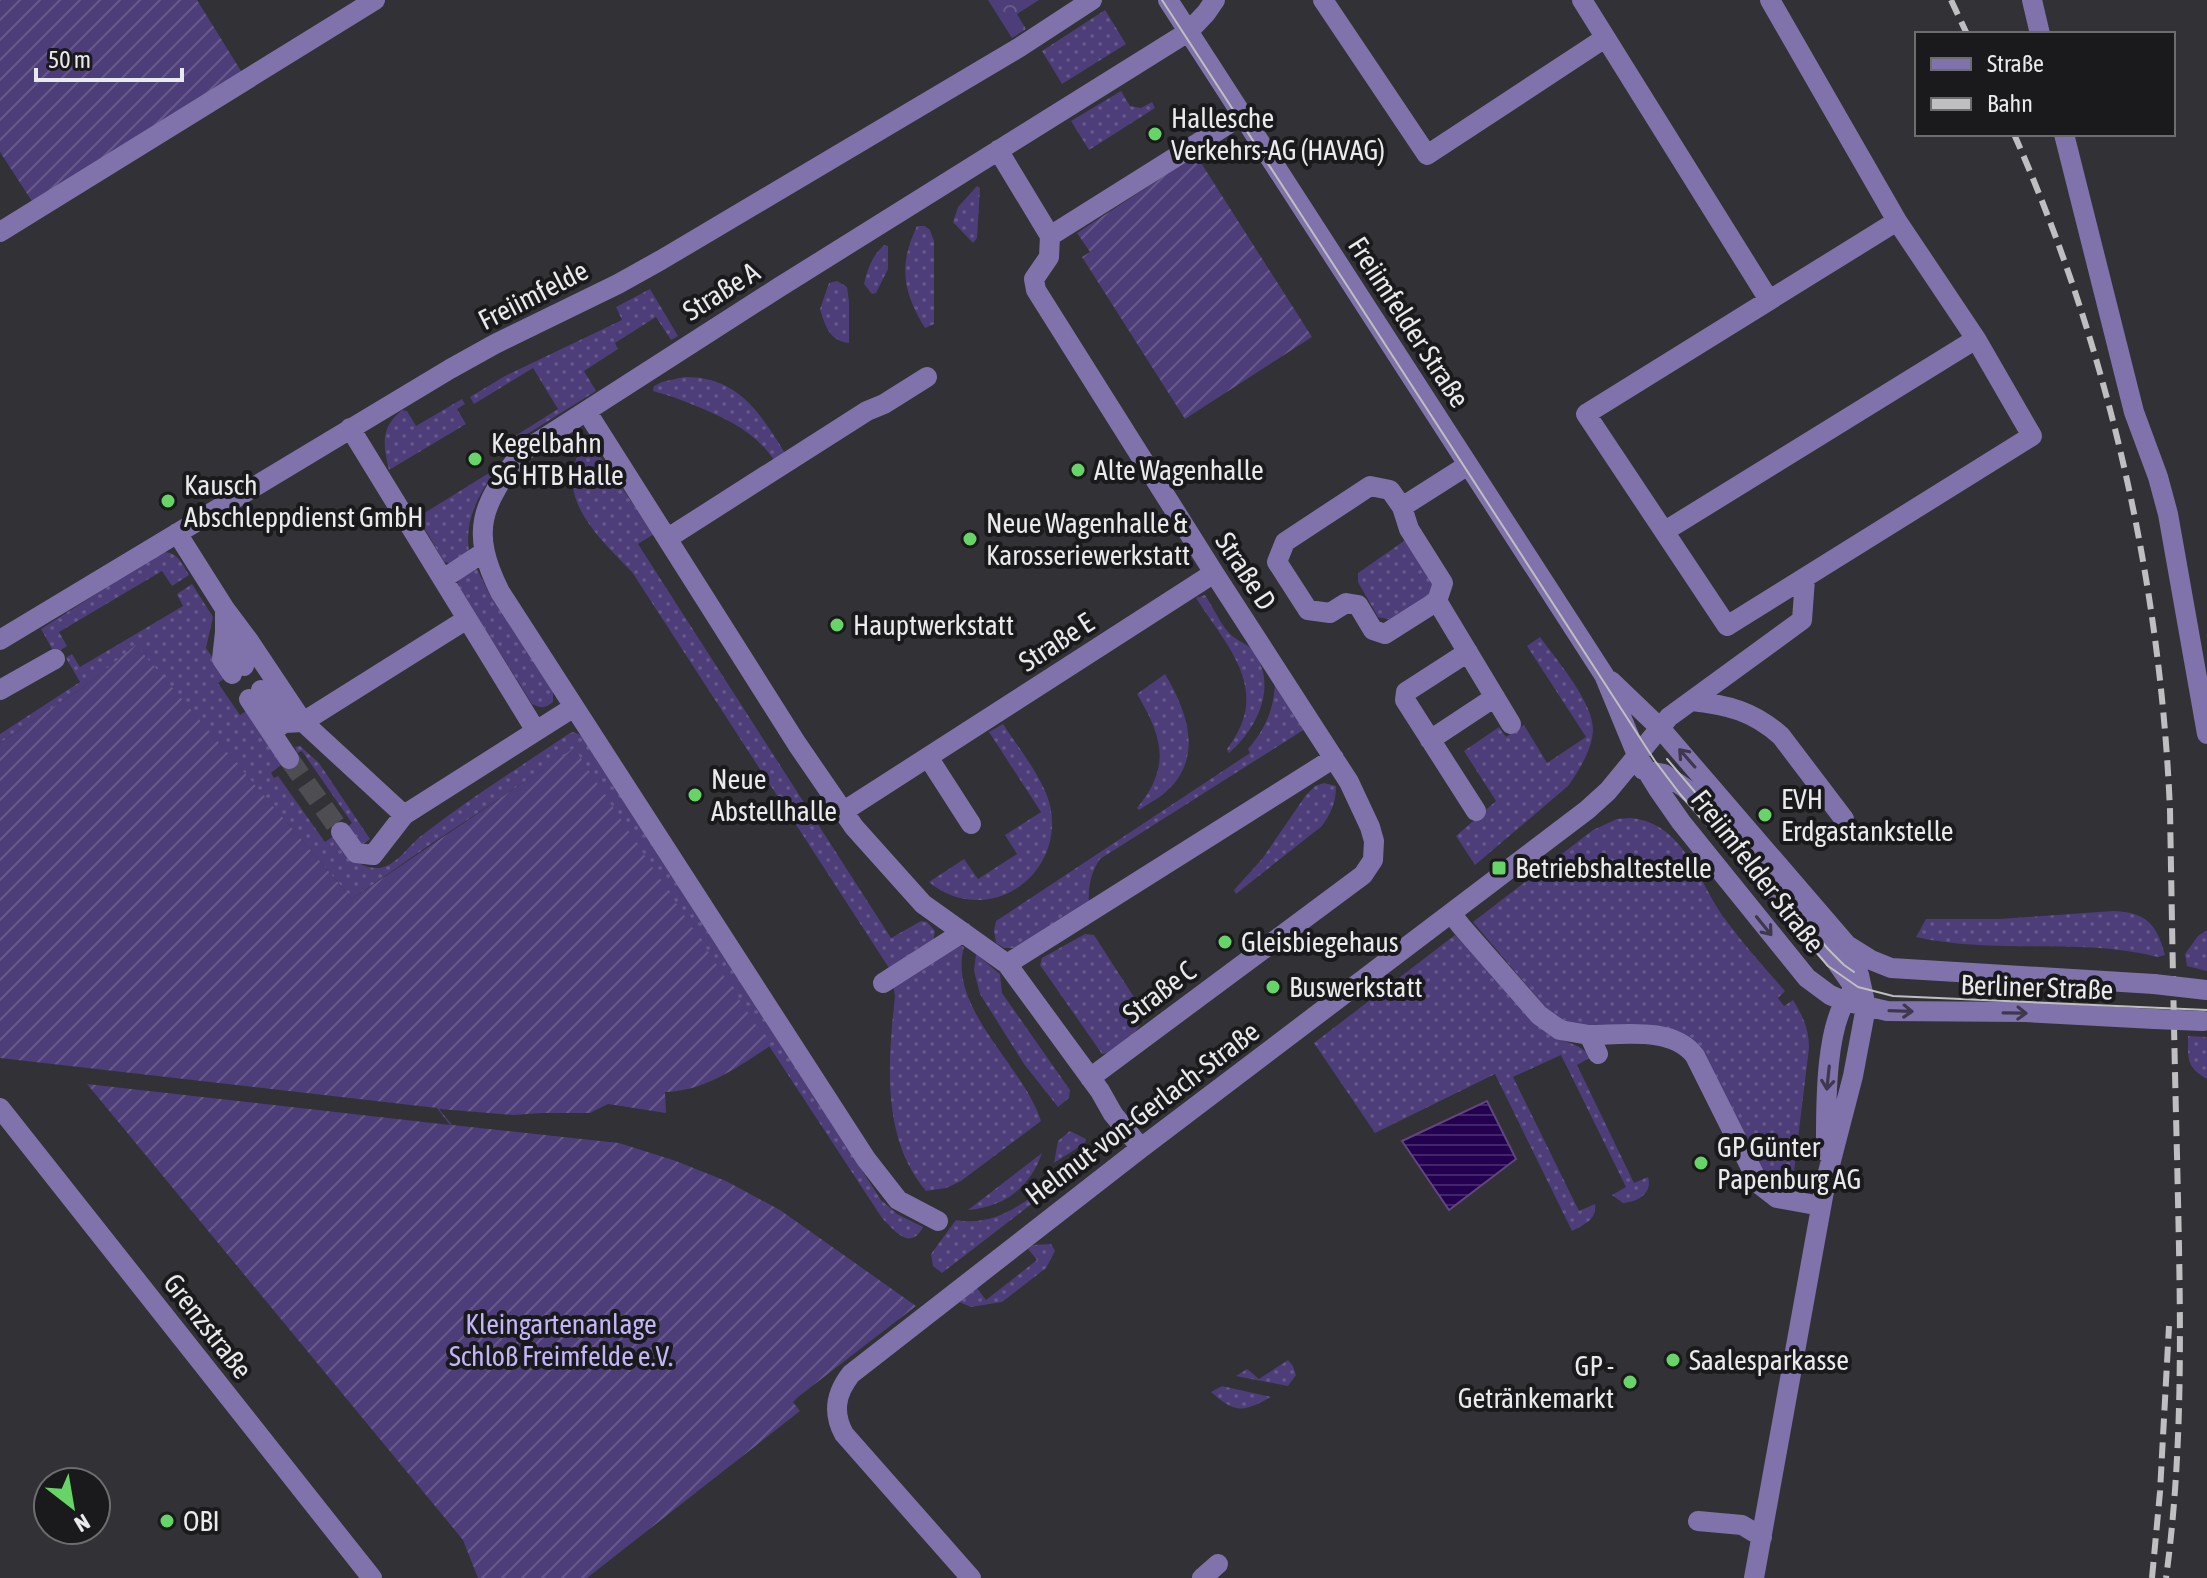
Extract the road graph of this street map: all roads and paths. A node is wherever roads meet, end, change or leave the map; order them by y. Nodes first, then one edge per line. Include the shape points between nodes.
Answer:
1 (375, 0) edge
2 (1092, 0) edge
3 (1168, 0) edge
4 (1215, 0) edge
5 (1323, 0) edge
6 (1582, 0) edge
7 (1770, 0) edge
8 (2032, 0) edge
9 (1188, 32) junction
10 (2040, 32) edge
11 (1605, 38) junction
12 (1241, 116) junction
13 (2065, 136) edge
14 (998, 150) junction
15 (1897, 221) junction
16 (0, 232) edge
17 (1050, 236) junction
18 (1769, 300) junction
19 (1976, 339) junction
20 (927, 377) dead end
21 (587, 412) junction
22 (350, 428) junction
23 (1468, 465) junction
24 (1402, 507) junction
25 (1665, 531) junction
26 (177, 533) junction
27 (668, 538) junction
28 (483, 546) junction
29 (1214, 573) junction
30 (443, 579) junction
31 (1805, 579) junction
32 (1437, 601) junction
33 (225, 609) junction
34 (467, 619) junction
35 (0, 640) edge
36 (1468, 652) junction
37 (55, 659) dead end
38 (238, 670) dead end
39 (1604, 675) junction
40 (0, 690) edge
41 (255, 694) dead end
42 (1495, 697) junction
43 (1692, 701) junction
44 (574, 707) junction
45 (1511, 724) dead end
46 (286, 726) junction
47 (1660, 728) junction
48 (536, 731) junction
49 (2207, 734) edge
50 (1430, 740) junction
51 (928, 757) junction
52 (1334, 758) junction
53 (289, 759) tunnel mouth
54 (1642, 762) junction
55 (844, 811) junction
56 (1476, 811) dead end
57 (404, 815) junction
58 (1844, 819) dead end
59 (971, 824) dead end
60 (341, 832) tunnel mouth
61 (1373, 860) joint
62 (1451, 913) junction
63 (963, 932) junction
64 (1847, 945) junction
65 (1007, 964) junction
66 (1891, 968) junction
67 (883, 983) dead end
68 (2207, 990) edge
69 (1857, 995) junction
70 (2205, 1021) edge
71 (1589, 1035) junction
72 (1598, 1054) dead end
73 (1090, 1078) junction
74 (2, 1116) edge
75 (1141, 1148) junction
76 (1821, 1206) junction
77 (938, 1221) dead end
78 (1698, 1521) dead end
79 (1762, 1537) junction
80 (1218, 1564) dead end
81 (372, 1578) edge
82 (971, 1578) edge
83 (1202, 1578) edge
84 (1754, 1578) edge

1 - 16 street
2 - 22 street, Freiimfelde via 661,260 495,344
3 - 9 street, Freiimfelder Straße
4 - 9 street, Straße A
5 - 11 street via 1427,155
6 - 11 street
7 - 15 street
8 - 10 street
9 - 12 street, Freiimfelder Straße
9 - 14 street, Straße A
11 - 18 street
12 - 17 street
12 - 23 street, Freiimfelder Straße
13 - 49 street via 2134,412 2168,514
14 - 17 street
14 - 21 street, Straße A
15 - 18 street
15 - 19 street
17 - 29 street, Straße D via 1049,257 1034,279 1036,290
18 - 25 street via 1586,414
19 - 25 street
19 - 31 street via 2032,436
20 - 27 street
21 - 27 street
21 - 28 street, Straße A via 521,453 488,503
22 - 26 street, Freiimfelde
22 - 30 street
23 - 24 street
23 - 39 street, Freiimfelder Straße
24 - 32 street via 1409,529 1443,583
24 - 32 street via 1390,490 1370,486 1285,542 1277,562 1308,610 1330,613 1346,603 1358,605 1373,630 1385,634
25 - 31 street via 1727,626
26 - 33 street
26 - 35 street, Freiimfelde
27 - 55 street
28 - 30 street
28 - 44 street via 500,592
29 - 51 street, Straße E
29 - 52 street, Straße D
30 - 34 street
31 - 43 street, Helmut-von-Gerlach-Straße via 1802,620
32 - 36 street
33 - 38 street via 222,659
33 - 46 street via 249,641
34 - 46 street
34 - 48 street
36 - 42 street
36 - 50 street via 1406,692 1405,700
37 - 40 street
39 - 47 street, Freiimfelder Straße
39 - 54 street, Freiimfelder Straße
41 - 46 street
42 - 45 street
42 - 50 street
43 - 47 street, Helmut-von-Gerlach-Straße
43 - 58 street via 1727,705 1772,728
44 - 48 street
44 - 77 street via 866,1159 898,1200
46 - 53 street
46 - 57 street
47 - 54 street, Helmut-von-Gerlach-Straße
64 -> 47 street, Freiimfelder Straße
48 - 57 street
50 - 56 street
51 - 55 street, Straße E
51 - 59 street
52 - 61 street, Straße D via 1370,827
52 - 65 street
54 - 62 street, Helmut-von-Gerlach-Straße
54 - 69 street via 1685,788 1709,811 1833,957
54 -> 69 street, Freiimfelder Straße via 1681,822 1801,971 1818,986
55 - 63 street via 923,904
57 - 60 street via 373,855 356,853
61 - 73 street, Straße C via 1363,875
62 - 71 street via 1539,1015 1560,1030
62 - 75 street, Helmut-von-Gerlach-Straße
63 - 65 street
63 - 67 street
64 - 66 street, Berliner Straße
64 - 69 street
65 - 73 street
66 - 68 street, Berliner Straße, bridge
66 - 69 street via 1877,973
69 -> 70 street, Berliner Straße, bridge via 1887,1011
69 - 76 street via 1838,1019 1828,1076
71 - 72 street
71 - 76 street via 1659,1035 1684,1044 1695,1056 1759,1184 1777,1198
73 - 75 street
74 - 81 street, Grenzstraße
75 - 82 street, Helmut-von-Gerlach-Straße via 851,1374 839,1393 836,1413 844,1434
76 - 79 street
78 - 79 street via 1742,1525
79 - 84 street
80 - 83 street

